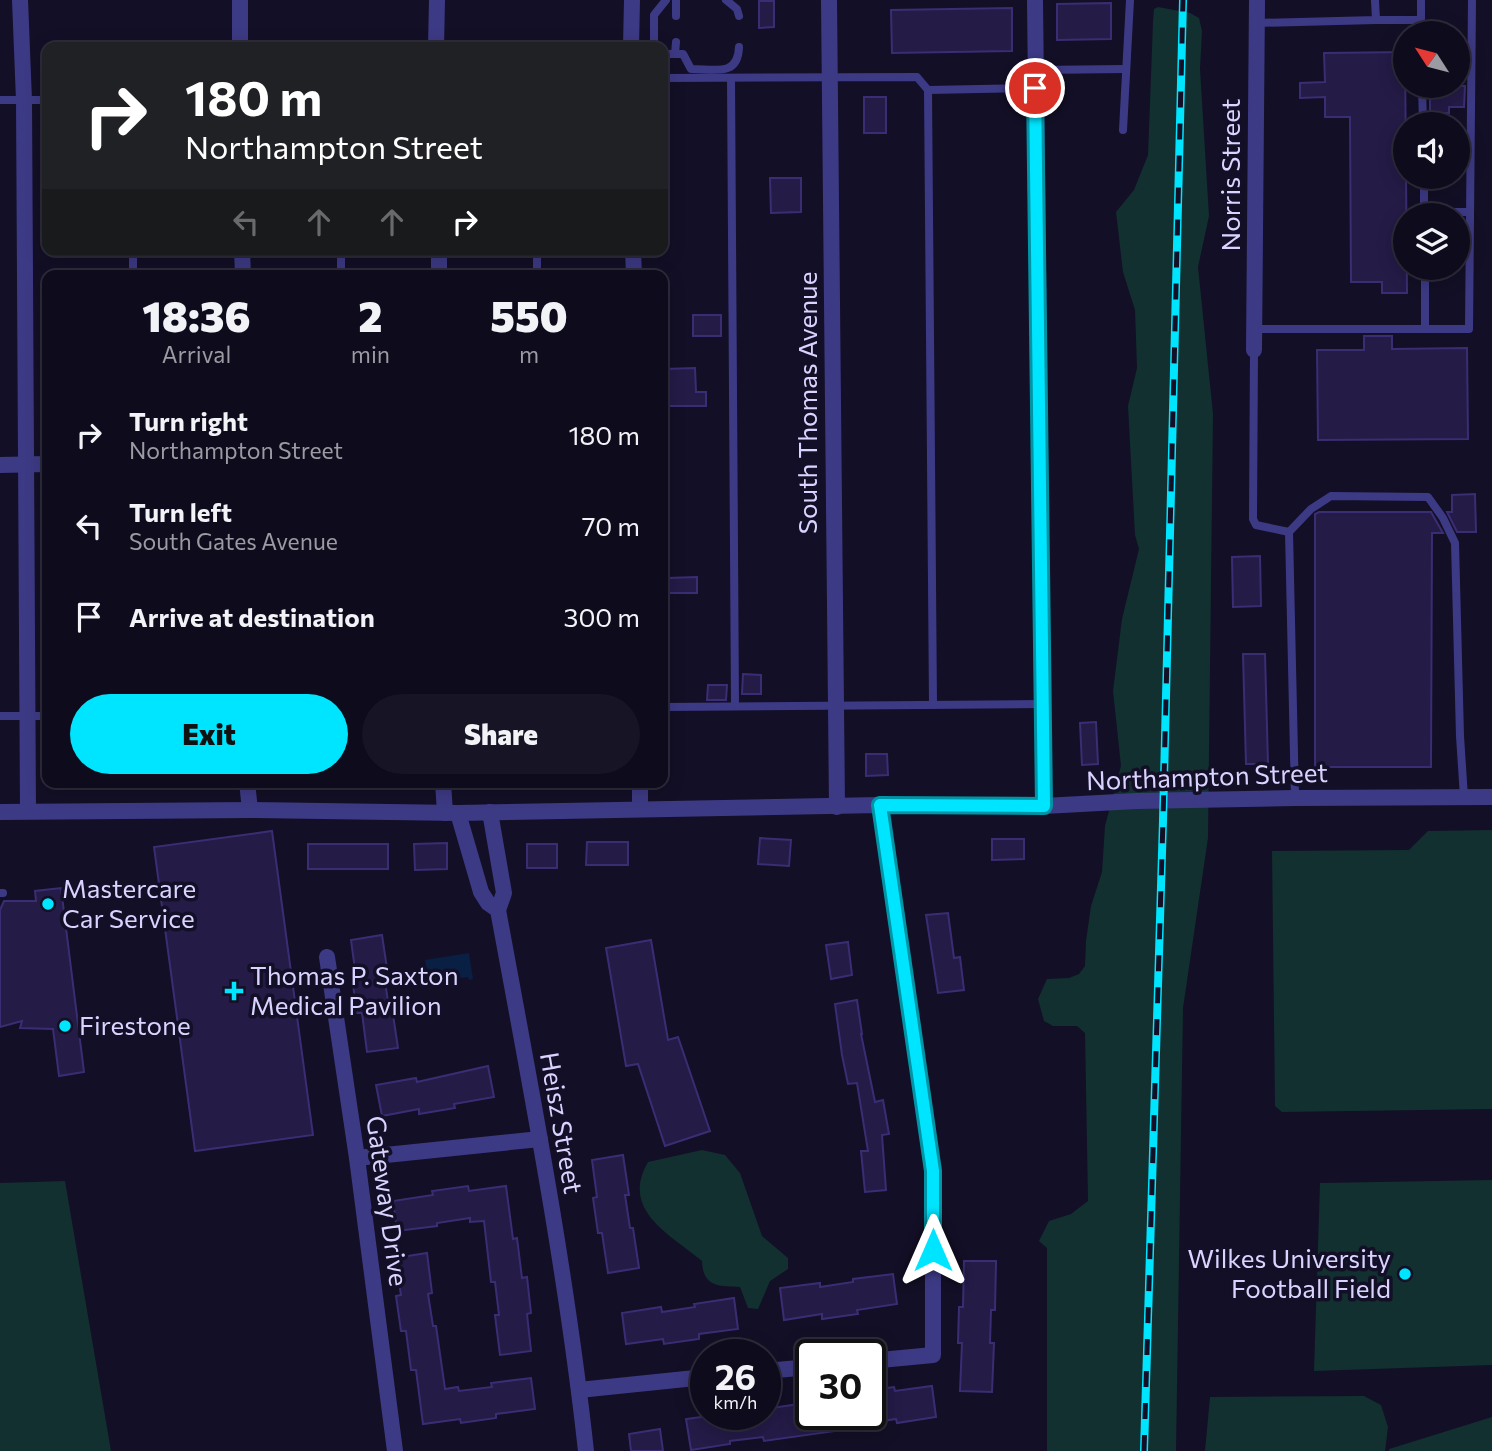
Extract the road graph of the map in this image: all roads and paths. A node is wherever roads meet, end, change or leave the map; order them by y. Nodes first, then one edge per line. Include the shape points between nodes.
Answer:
1 (20, 0) edge
2 (240, 0) edge
3 (437, 0) edge
4 (632, 0) edge
5 (666, 0) edge
6 (676, 0) edge
7 (726, 0) edge
8 (829, 0) edge
9 (1035, 0) edge
10 (1130, 0) edge
11 (1257, 0) edge
12 (1375, 0) edge
13 (1421, 0) edge
14 (1472, 0) edge
15 (676, 16) dead end
16 (739, 16) dead end
17 (1376, 20) junction
18 (1421, 20) joint
19 (1256, 23) junction
20 (240, 42) edge
21 (436, 42) edge
22 (631, 42) edge
23 (655, 42) edge
24 (676, 42) dead end
25 (739, 47) dead end
26 (668, 54) edge
27 (676, 54) junction
28 (1126, 69) junction
29 (1035, 70) junction
30 (832, 77) junction
31 (668, 78) edge
32 (730, 78) junction
33 (1035, 88) junction
34 (928, 90) junction
35 (0, 100) edge
36 (24, 100) junction
37 (42, 100) edge
38 (1123, 130) dead end
39 (1470, 212) edge
40 (1425, 280) edge
41 (1469, 280) edge
42 (1255, 329) junction
43 (1425, 329) junction
44 (1254, 349) joint
45 (26, 464) junction
46 (42, 464) edge
47 (0, 465) edge
48 (1289, 532) junction
49 (1043, 704) junction
50 (933, 705) junction
51 (735, 706) junction
52 (834, 706) junction
53 (668, 707) edge
54 (0, 716) edge
55 (42, 716) edge
56 (28, 717) junction
57 (248, 788) edge
58 (445, 788) edge
59 (640, 788) edge
60 (1464, 797) junction
61 (1492, 797) edge
62 (1295, 798) junction
63 (880, 805) junction
64 (1044, 806) junction
65 (837, 807) junction
66 (640, 809) junction
67 (250, 810) junction
68 (29, 811) junction
69 (0, 812) edge
70 (489, 812) junction
71 (451, 813) junction
72 (498, 910) junction
73 (327, 957) dead end
74 (540, 1139) junction
75 (357, 1158) junction
76 (886, 1359) edge
77 (690, 1379) edge
78 (579, 1390) junction
79 (395, 1451) edge
80 (586, 1451) edge

1 - 36 street
2 - 20 street
3 - 21 street
4 - 22 street
5 - 23 lane via 654,15
6 - 15 lane
7 - 16 lane
8 - 30 street, South Thomas Avenue
9 - 29 street
10 - 28 lane
11 - 19 street, Norris Street
12 - 17 lane
13 - 18 lane
14 - 39 lane
17 - 18 lane
17 - 19 lane
19 - 42 street, Norris Street
24 - 27 lane
25 - 27 lane via 739,58 729,69 691,69 683,54
26 - 27 lane
28 - 29 lane
28 - 38 lane
29 - 33 street
30 - 32 lane
30 - 34 lane via 917,77
30 - 52 street, South Thomas Avenue
31 - 32 lane
32 - 51 lane
33 - 34 lane
33 - 49 street
34 - 50 lane
35 - 36 lane
36 - 37 lane
36 - 45 street
40 - 43 lane
41 - 43 lane via 1469,329
42 - 43 lane
42 - 44 street, Norris Street
44 - 48 lane via 1253,519 1256,525
45 - 46 street
45 - 47 street
45 - 56 street
48 - 60 lane via 1331,496 1428,497 1434,503 1455,543
48 - 62 lane
49 - 50 lane
49 - 64 street
50 - 52 lane
51 - 52 lane
51 - 53 lane
52 - 65 street, South Thomas Avenue
54 - 56 lane
55 - 56 lane
56 - 68 street
57 - 67 street
58 - 71 street, Heisz Street
59 - 66 street
60 - 61 street, Northampton Street
60 - 62 street, Northampton Street
62 - 64 street, Northampton Street
63 - 64 street, Northampton Street
63 - 65 street, Northampton Street
63 - 76 street via 933,1171 933,1355
65 - 66 street, Northampton Street
66 - 70 street, Northampton Street
67 - 68 street, Northampton Street
67 - 71 street, Northampton Street
68 - 69 street, Northampton Street
70 - 71 street, Northampton Street
70 - 72 street via 504,893
71 - 72 street, Heisz Street via 481,892
72 - 74 street, Heisz Street
73 - 75 street, Gateway Drive
74 - 75 street
74 - 78 street, Heisz Street
75 - 79 street, Gateway Drive
77 - 78 street
78 - 80 street, Heisz Street

